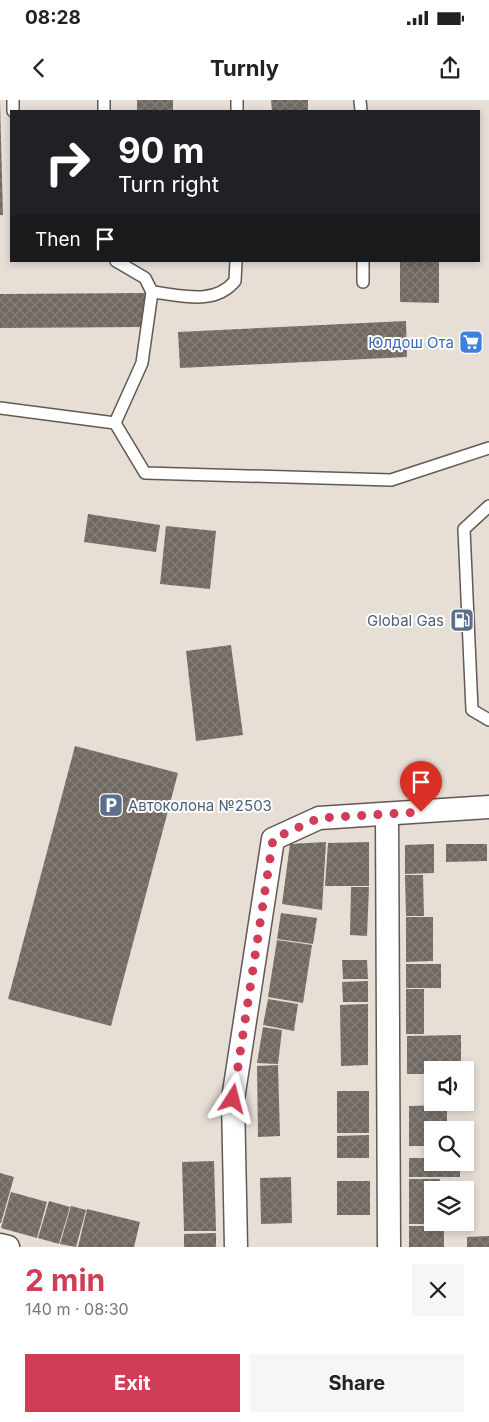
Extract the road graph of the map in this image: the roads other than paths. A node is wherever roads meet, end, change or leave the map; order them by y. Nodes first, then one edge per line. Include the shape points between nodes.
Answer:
1 (118, 262) edge
2 (236, 262) edge
3 (363, 262) edge
4 (363, 282) dead end
5 (152, 292) junction
6 (0, 408) edge
7 (115, 423) junction
8 (489, 448) edge
9 (489, 506) edge
10 (489, 720) edge
11 (489, 807) edge
12 (387, 814) junction
13 (0, 1245) edge
14 (8, 1247) edge
15 (236, 1247) edge
16 (389, 1247) edge

1 - 5 lane via 145,278
2 - 5 lane via 235,281 230,288 210,298
3 - 4 lane
5 - 7 lane via 142,363
6 - 7 lane
7 - 8 lane via 144,473 391,480
9 - 10 lane via 464,529 472,710
11 - 12 street
12 - 15 street via 319,818 273,839 233,1099
12 - 16 street
13 - 14 street

